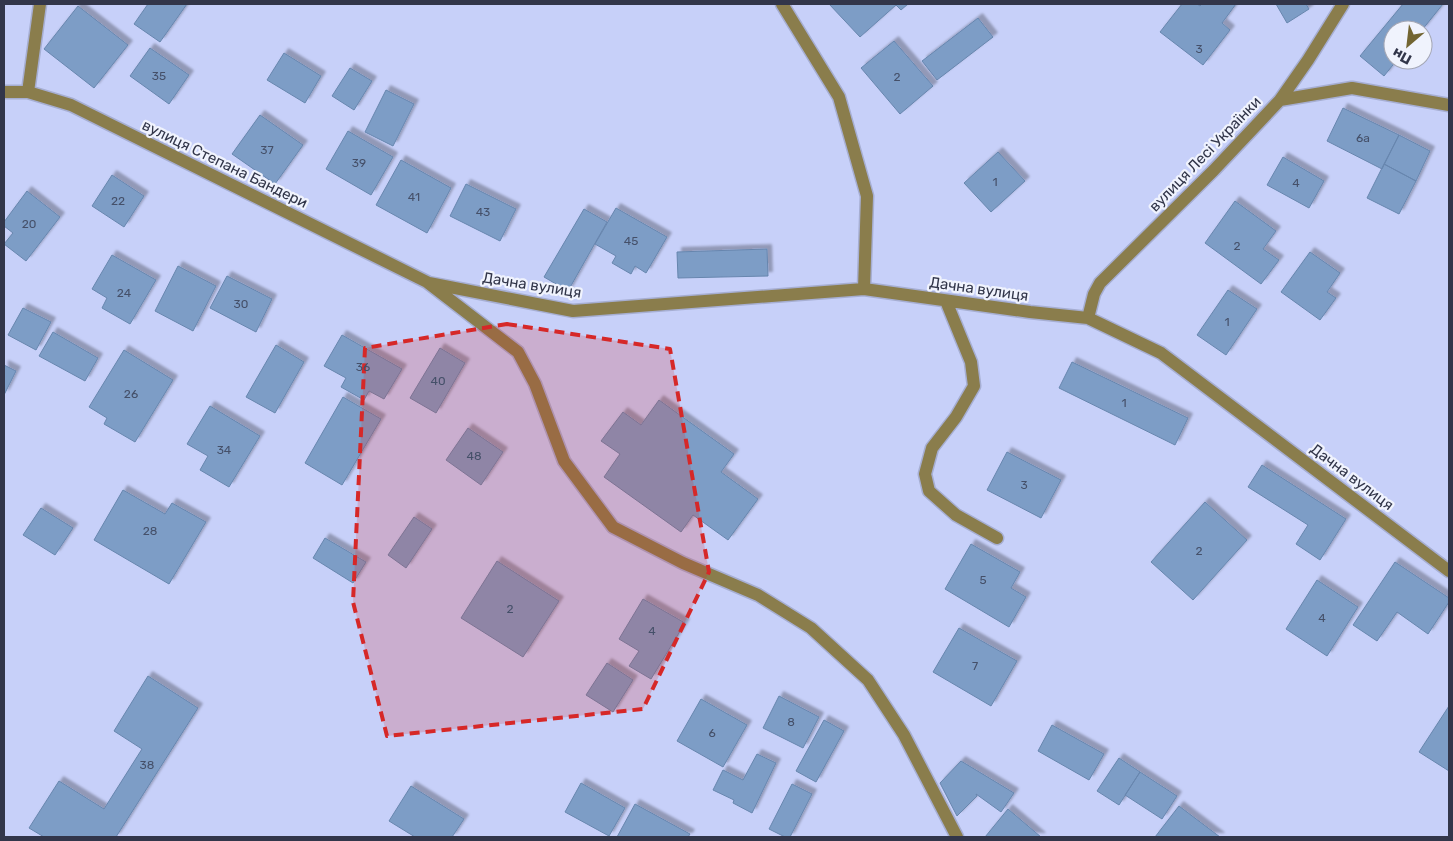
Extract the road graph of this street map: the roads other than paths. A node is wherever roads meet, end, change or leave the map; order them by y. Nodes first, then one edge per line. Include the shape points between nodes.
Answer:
1 (40, 4) edge
2 (782, 4) edge
3 (1343, 4) edge
4 (4, 92) edge
5 (28, 92) junction
6 (1280, 100) junction
7 (1449, 104) edge
8 (427, 282) junction
9 (864, 290) junction
10 (946, 301) junction
11 (1088, 318) junction
12 (997, 538) dead end
13 (1449, 571) edge
14 (957, 837) edge

1 - 5 street
2 - 9 street via 838,97 867,196
3 - 6 street
4 - 5 street, вулиця Степана Бандери
5 - 8 street, вулиця Степана Бандери via 71,105
6 - 7 street, вулиця Лесі Українки via 1352,88
6 - 11 street, вулиця Лесі Українки via 1100,283
8 - 9 street, Дачна вулиця via 573,311
8 - 14 street via 518,352 564,461 613,527 683,563 758,594 811,628 868,680 904,735
9 - 10 street, Дачна вулиця
10 - 11 street, Дачна вулиця
10 - 12 street via 971,362 974,386 932,448 926,474 928,491 956,515
11 - 13 street, Дачна вулиця via 1161,353

